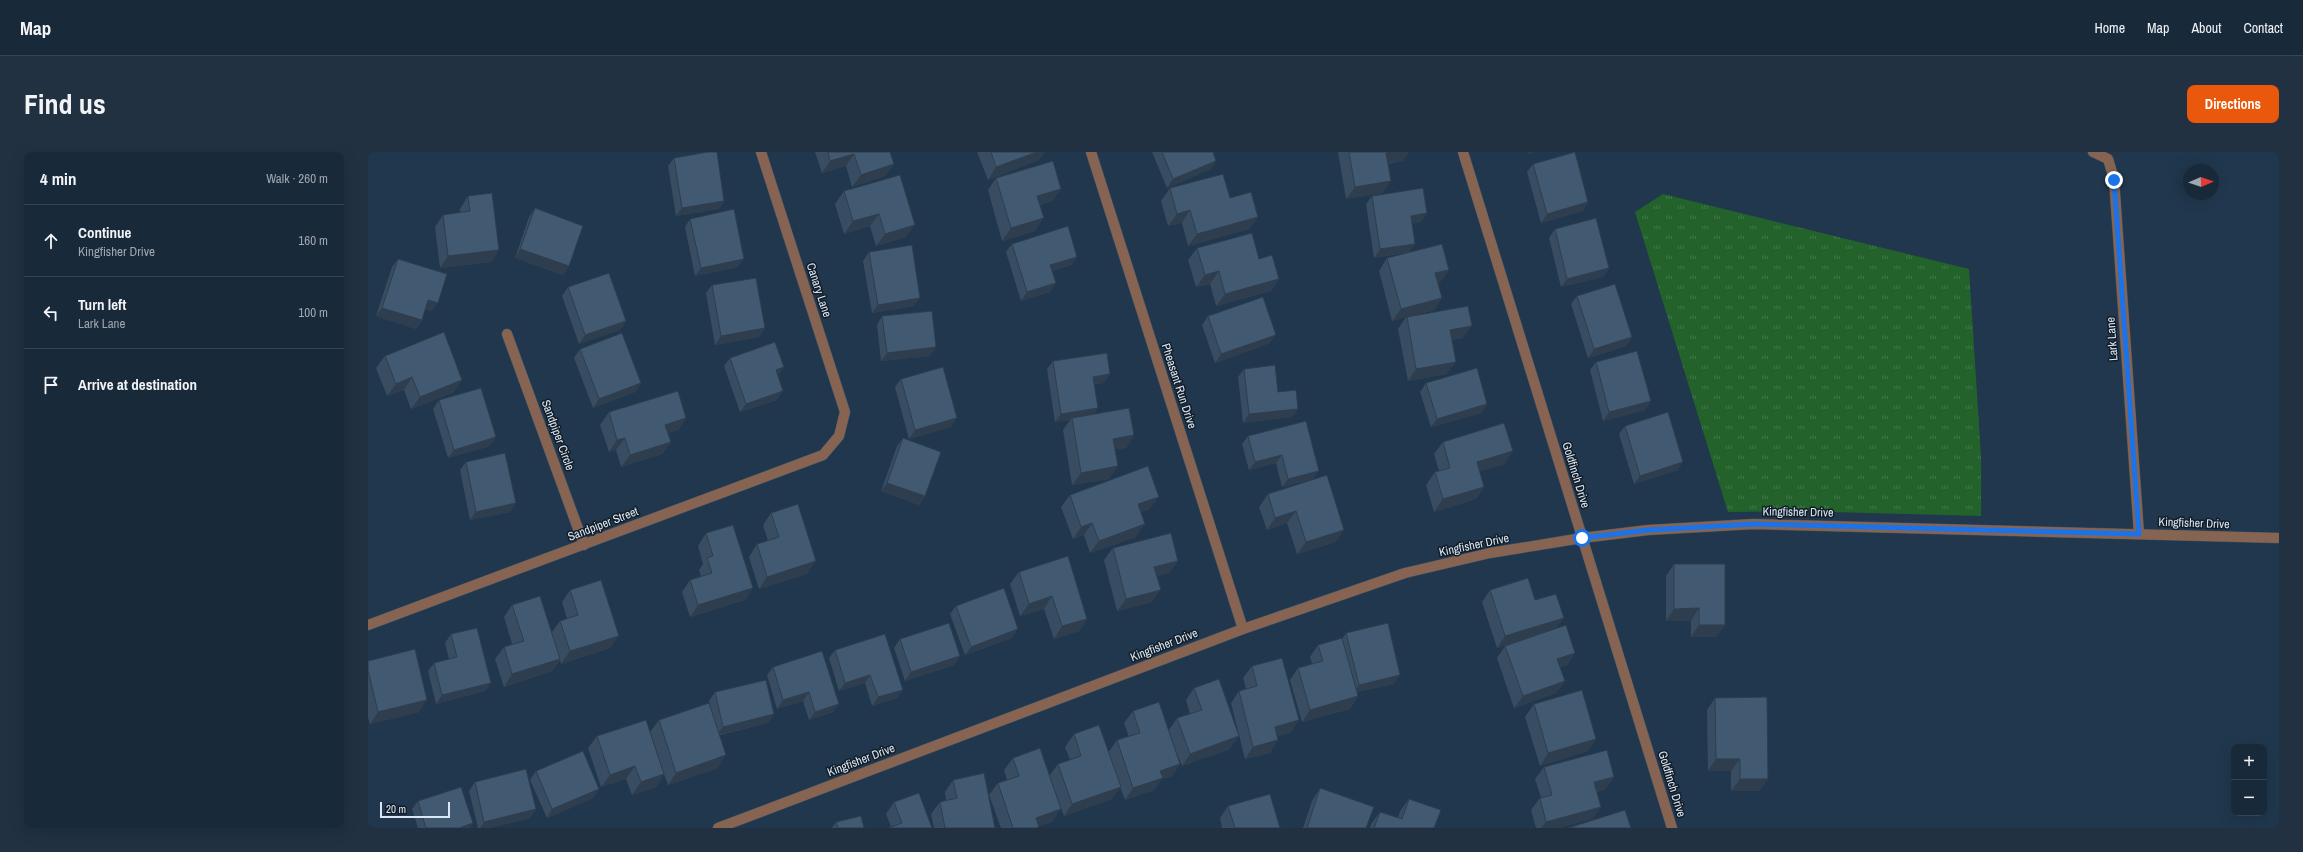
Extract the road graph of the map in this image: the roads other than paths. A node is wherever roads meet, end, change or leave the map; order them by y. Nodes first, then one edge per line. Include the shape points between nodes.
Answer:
1 (761, 152) edge
2 (1091, 152) edge
3 (1463, 152) edge
4 (2094, 152) edge
5 (508, 334) dead end
6 (839, 436) joint
7 (2139, 534) junction
8 (1582, 538) junction
9 (2279, 538) edge
10 (584, 545) junction
11 (368, 625) edge
12 (1243, 629) junction
13 (718, 828) edge
14 (1672, 828) edge

1 - 6 street, Canary Lane via 845,412
2 - 12 street, Pheasant Run Drive
3 - 8 street, Goldfinch Drive
4 - 7 street, Lark Lane via 2108,159 2114,180
5 - 10 street, Sandpiper Circle
6 - 10 street, Sandpiper Street via 823,455
7 - 8 street, Kingfisher Drive via 1754,524 1648,530
7 - 9 street, Kingfisher Drive
8 - 12 street, Kingfisher Drive via 1490,553 1405,573
8 - 14 street, Goldfinch Drive
10 - 11 street, Sandpiper Street
12 - 13 street, Kingfisher Drive

